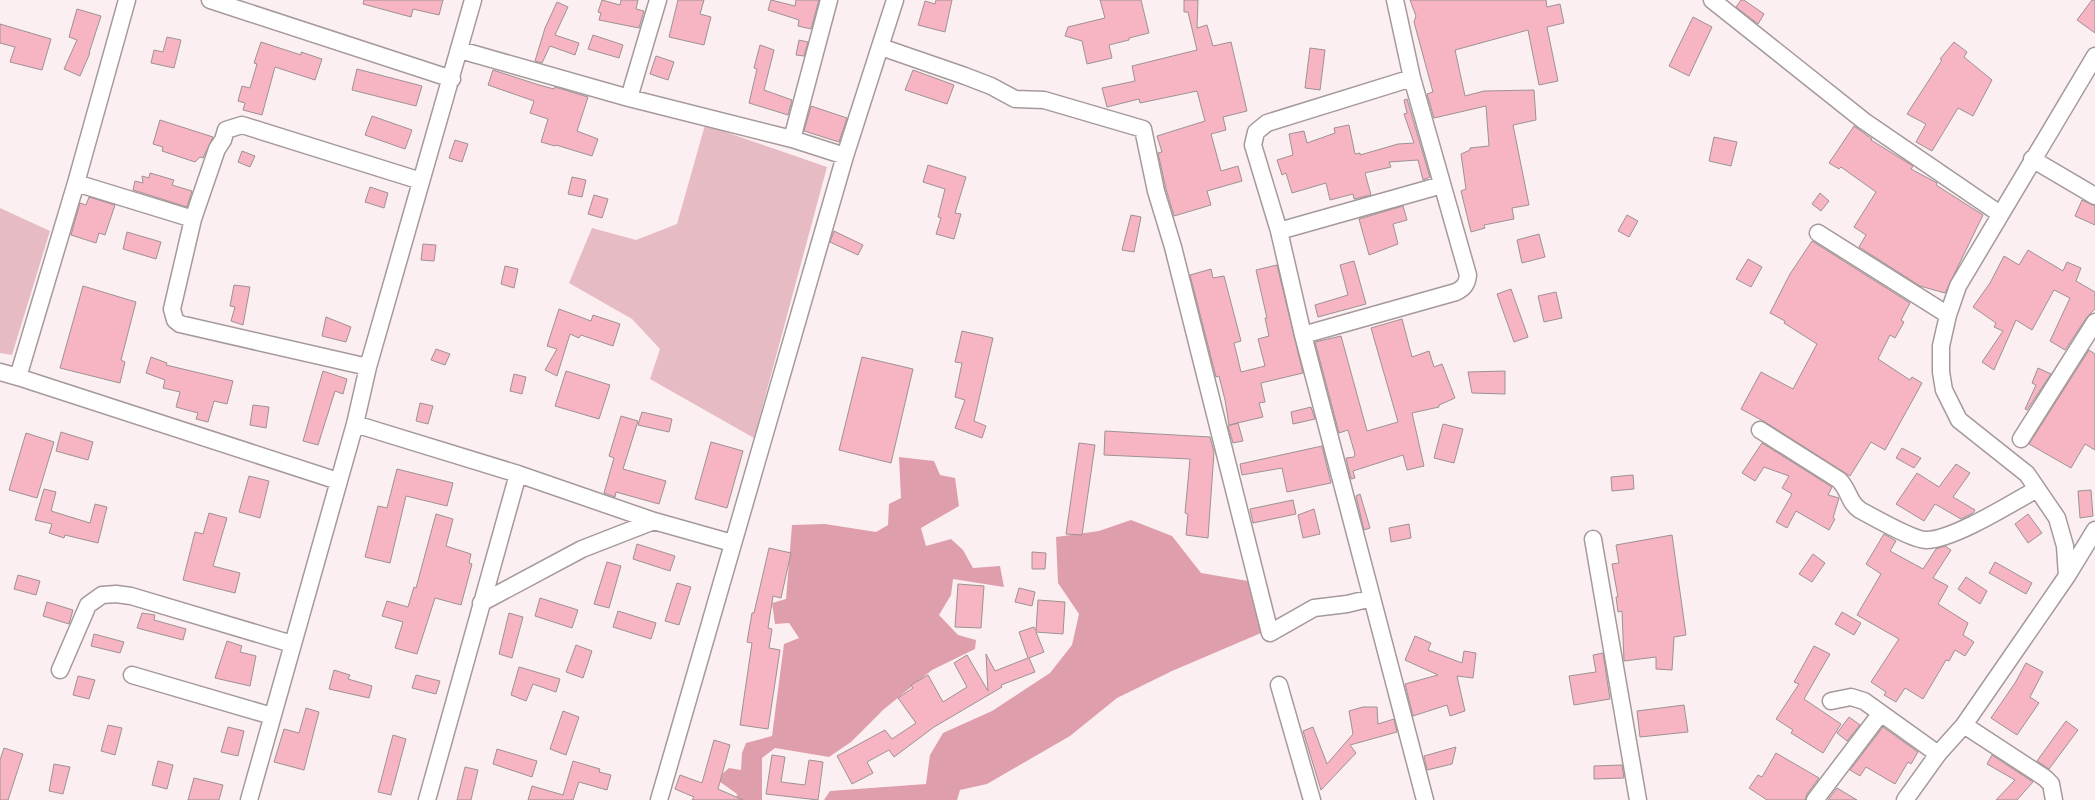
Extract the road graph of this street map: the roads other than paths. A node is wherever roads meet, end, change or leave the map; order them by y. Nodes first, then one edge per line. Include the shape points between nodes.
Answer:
1 (127, 0) edge
2 (473, 0) edge
3 (658, 0) edge
4 (829, 0) edge
5 (895, 0) edge
6 (1394, 0) edge
7 (1712, 0) edge
8 (216, 1) edge
9 (881, 47) junction
10 (460, 50) junction
11 (2095, 56) edge
12 (1412, 78) junction
13 (452, 79) junction
14 (629, 98) junction
15 (792, 139) junction
16 (845, 156) junction
17 (2032, 159) junction
18 (421, 181) junction
19 (76, 183) junction
20 (1442, 185) junction
21 (2095, 196) edge
22 (2000, 214) junction
23 (193, 218) junction
24 (1278, 232) junction
25 (1818, 233) dead end
26 (1948, 315) junction
27 (2095, 322) edge
28 (1303, 335) junction
29 (368, 367) junction
30 (0, 372) edge
31 (18, 377) junction
32 (355, 424) junction
33 (1760, 430) dead end
34 (2021, 439) dead end
35 (518, 474) junction
36 (338, 480) junction
37 (2037, 489) junction
38 (654, 520) junction
39 (2095, 530) edge
40 (1593, 539) dead end
41 (732, 543) junction
42 (2088, 558) edge
43 (2068, 576) junction
44 (1372, 598) junction
45 (482, 603) junction
46 (292, 644) junction
47 (60, 670) dead end
48 (132, 675) dead end
49 (1280, 685) dead end
50 (1831, 701) dead end
51 (1881, 713) junction
52 (272, 716) junction
53 (1964, 725) junction
54 (1938, 754) junction
55 (249, 800) edge
56 (427, 800) edge
57 (658, 800) edge
58 (1312, 800) edge
59 (1425, 800) edge
60 (1638, 800) edge
61 (1815, 800) edge
62 (1905, 800) edge
63 (2054, 800) edge

1 - 19 street
2 - 10 street
3 - 14 street
4 - 15 street
5 - 9 street
6 - 12 street
7 - 22 street via 1864,121
8 - 13 street
9 - 16 street
9 - 44 street via 991,86 1015,99 1044,100 1143,129 1156,191 1270,633 1314,608
10 - 13 street
10 - 14 street
11 - 17 street
12 - 20 street
12 - 24 street via 1267,123 1256,132 1253,145
13 - 18 street
14 - 15 street
15 - 16 street
16 - 41 street
17 - 21 street
17 - 22 street
18 - 23 street via 242,125 226,130
18 - 29 street
19 - 23 street
19 - 31 street
20 - 24 street
20 - 28 street via 1468,275 1465,287
22 - 26 street via 1958,286
23 - 29 street via 172,309 175,320 180,324
24 - 28 street
25 - 26 street
26 - 37 street via 1941,346 1941,372 1944,390 1959,420 2027,474
27 - 34 street
28 - 44 street
29 - 32 street
30 - 31 street
31 - 36 street
32 - 35 street
32 - 36 street
33 - 37 street via 1839,480 1853,506 1926,540 1951,534
35 - 38 street
35 - 45 street
36 - 46 street
37 - 43 street via 2057,518 2066,546
38 - 41 street
38 - 45 street via 582,549
39 - 42 street
40 - 60 street
41 - 57 street
42 - 43 street
43 - 53 street
44 - 59 street
45 - 56 street
46 - 47 street via 131,596 102,595 88,605
46 - 52 street
48 - 52 street
49 - 58 street
50 - 51 street via 1851,697 1864,701
51 - 54 street
51 - 61 street
52 - 55 street
53 - 54 street
53 - 63 street via 2045,778 2051,784
54 - 62 street

